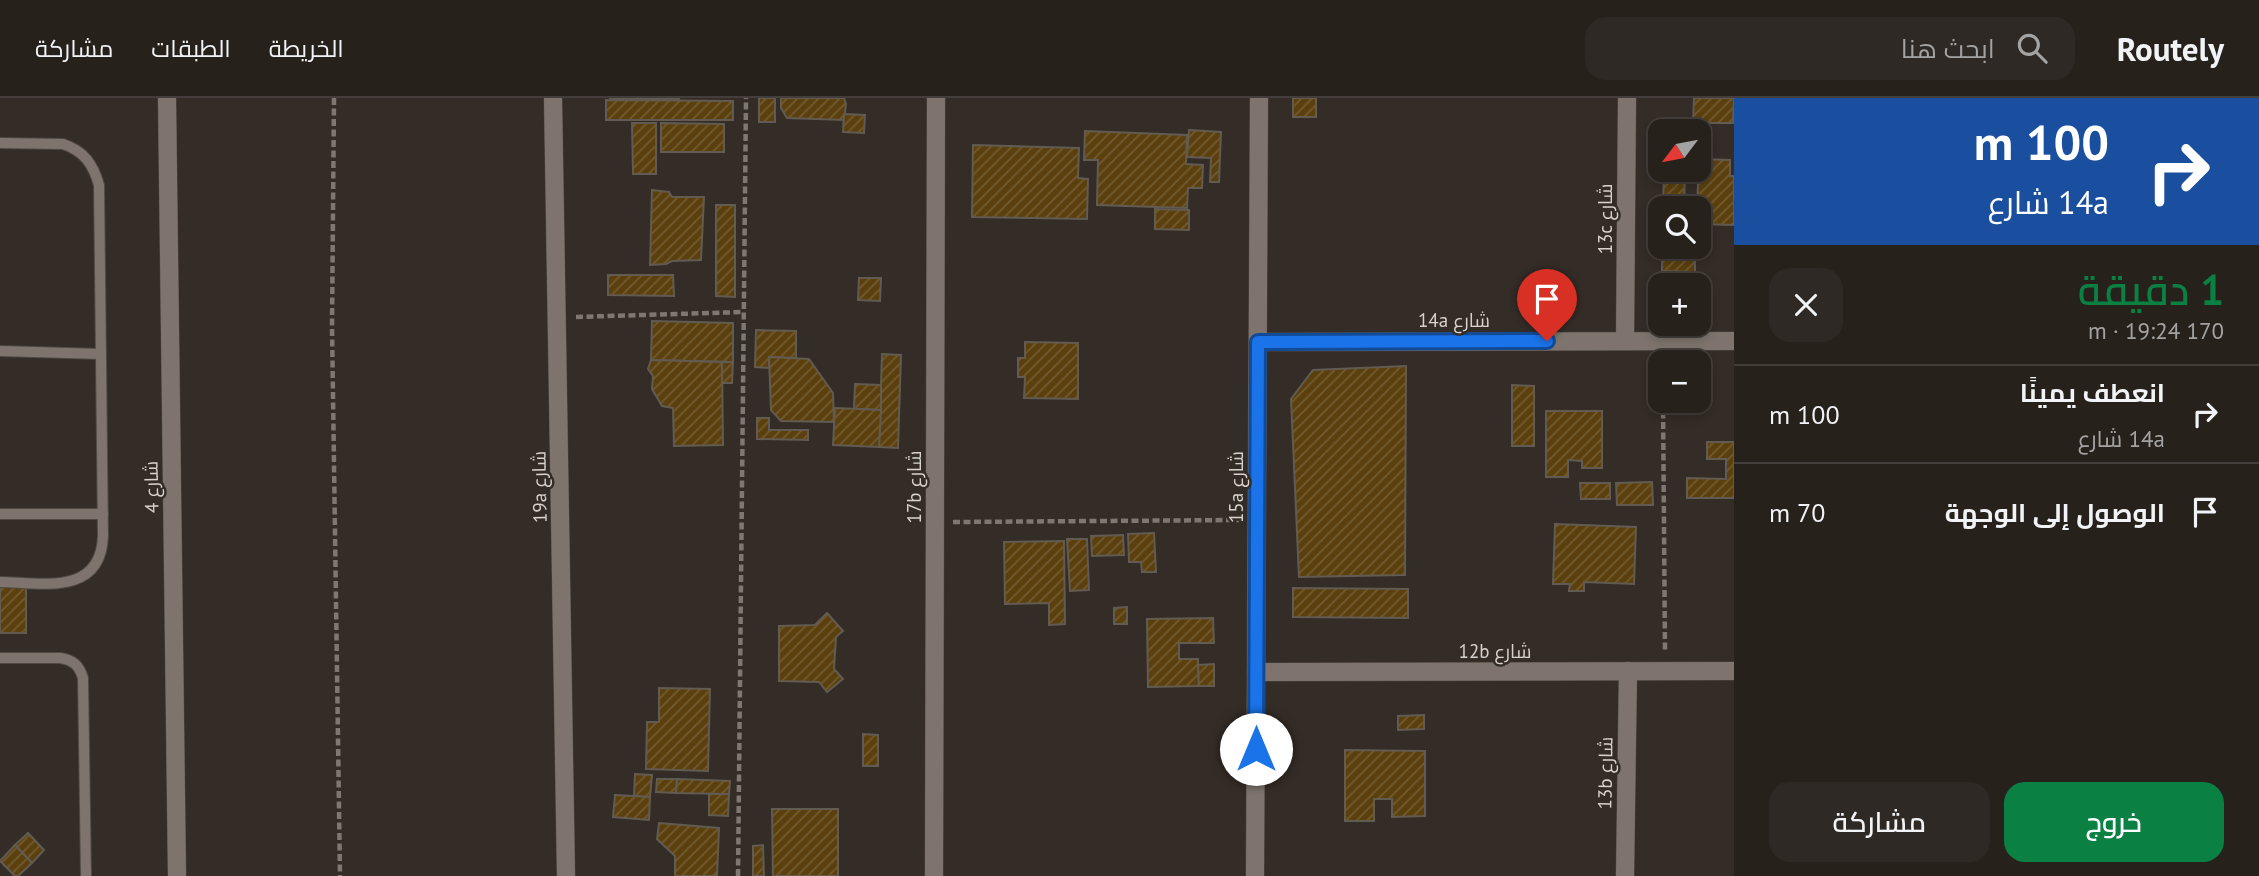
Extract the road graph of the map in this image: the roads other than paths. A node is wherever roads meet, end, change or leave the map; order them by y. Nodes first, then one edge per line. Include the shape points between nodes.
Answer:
1 (167, 98) edge
2 (554, 98) edge
3 (936, 98) edge
4 (1259, 98) edge
5 (1627, 98) edge
6 (0, 143) edge
7 (1625, 341) junction
8 (1734, 341) edge
9 (1258, 342) junction
10 (0, 351) edge
11 (101, 354) junction
12 (0, 514) edge
13 (103, 514) junction
14 (0, 582) edge
15 (0, 658) edge
16 (1628, 671) junction
17 (1734, 671) edge
18 (1256, 672) junction
19 (86, 876) edge
20 (177, 876) edge
21 (566, 876) edge
22 (934, 876) edge
23 (1255, 876) edge
24 (1625, 876) edge

1 - 20 street, شارع 4
2 - 21 street, 19a شارع
3 - 22 street, 17b شارع
4 - 9 street, 15a شارع
5 - 7 street, 13c شارع
6 - 11 lane via 63,144 82,153 95,172 99,185
7 - 8 street, 14a شارع
7 - 9 street, 14a شارع
9 - 18 street, 15a شارع
10 - 11 lane
11 - 13 lane
12 - 13 lane
13 - 14 lane via 103,549 92,570 82,577 60,583
15 - 19 lane via 60,658 80,670
16 - 17 street, 12b شارع
16 - 18 street, 12b شارع
16 - 24 street, 13b شارع
18 - 23 street, 15a شارع

